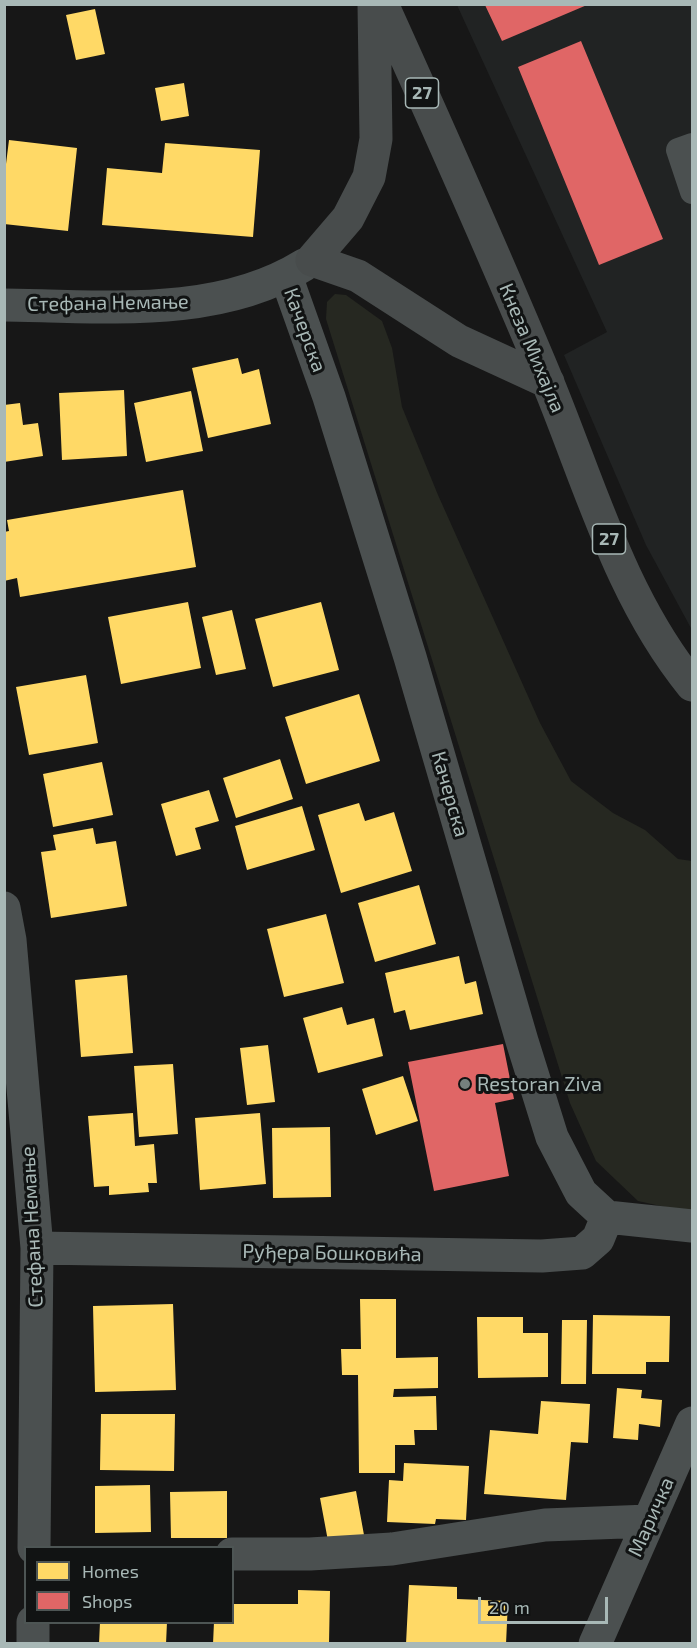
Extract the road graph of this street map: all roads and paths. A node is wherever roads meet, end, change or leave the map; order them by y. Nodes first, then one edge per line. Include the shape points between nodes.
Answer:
1 (374, 4) edge
2 (382, 4) edge
3 (693, 145) edge
4 (693, 192) edge
5 (298, 268) junction
6 (4, 305) edge
7 (548, 382) junction
8 (693, 685) edge
9 (4, 908) edge
10 (607, 1217) junction
11 (693, 1226) edge
12 (37, 1248) junction
13 (693, 1423) edge
14 (649, 1521) junction
15 (34, 1546) edge
16 (234, 1554) edge
17 (33, 1624) edge
18 (33, 1644) edge
19 (595, 1644) edge

1 - 5 main road via 376,139 369,177 348,218
2 - 7 main road, Кнеза Михајла / 27
3 - 4 lane via 678,150
5 - 6 street, Стефана Немање via 209,300 131,306
5 - 7 main road via 358,276 459,341
5 - 10 street, Качерска via 329,397 552,1137 581,1193
7 - 8 main road, Кнеза Михајла / 27 via 617,557 662,642
9 - 12 street, Стефана Немање
10 - 11 street
10 - 12 street, Руђера Бошковића via 597,1239 582,1253 542,1256
12 - 15 street, Стефана Немање
13 - 14 street, Маричка
14 - 16 street via 545,1525 392,1550
14 - 19 street, Маричка
17 - 18 street

